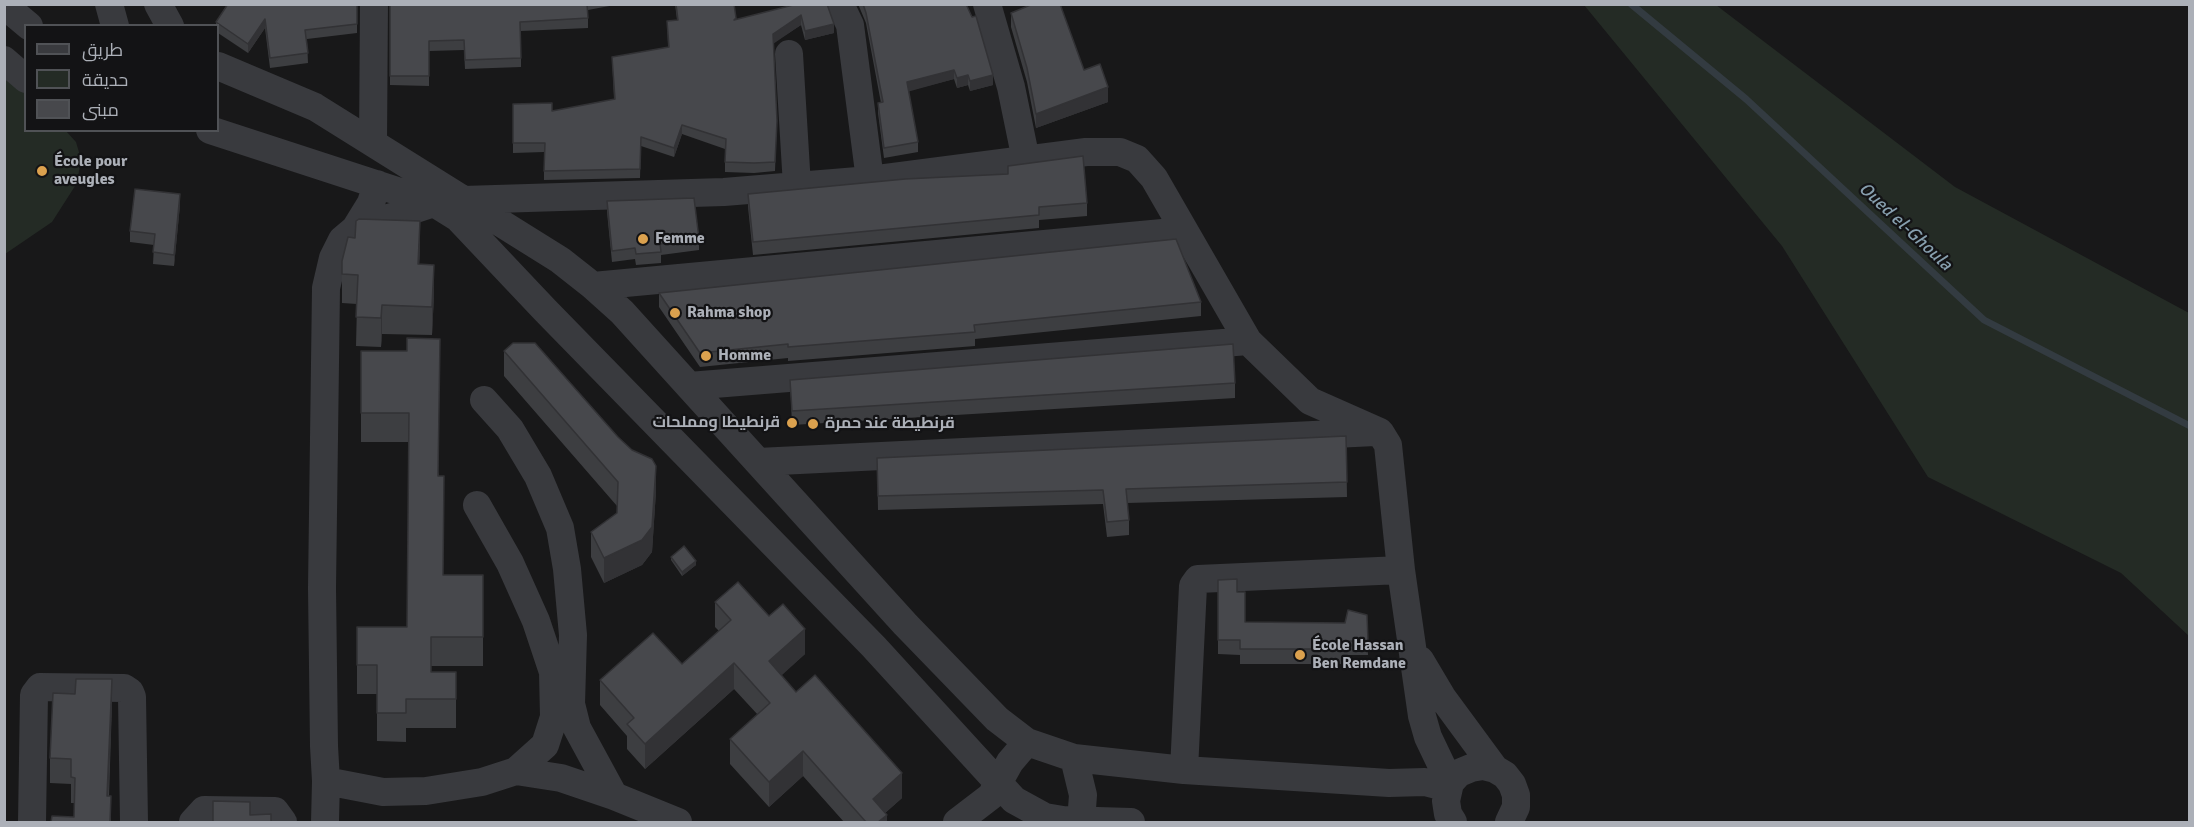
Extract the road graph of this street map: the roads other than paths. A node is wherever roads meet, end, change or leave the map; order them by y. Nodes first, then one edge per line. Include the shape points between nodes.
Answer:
1 (109, 4) edge
2 (158, 4) edge
3 (374, 4) edge
4 (840, 4) edge
5 (987, 4) edge
6 (4, 5) edge
7 (27, 24) edge
8 (114, 24) edge
9 (169, 24) edge
10 (789, 54) dead end
11 (4, 60) edge
12 (219, 66) edge
13 (24, 77) edge
14 (216, 132) edge
15 (373, 143) junction
16 (1026, 160) junction
17 (870, 180) junction
18 (377, 184) junction
19 (797, 186) junction
20 (463, 200) junction
21 (434, 203) junction
22 (355, 229) junction
23 (1184, 231) junction
24 (593, 286) junction
25 (1248, 341) junction
26 (689, 386) junction
27 (484, 400) dead end
28 (1380, 432) junction
29 (758, 462) junction
30 (477, 505) dead end
31 (1401, 570) junction
32 (1412, 644) junction
33 (1027, 742) junction
34 (1074, 758) junction
35 (1495, 769) junction
36 (1184, 770) junction
37 (516, 771) junction
38 (326, 781) junction
39 (998, 784) junction
40 (1449, 785) junction
41 (614, 796) junction
42 (1515, 817) edge
43 (964, 820) edge
44 (32, 822) edge
45 (134, 822) edge
46 (193, 822) edge
47 (283, 822) edge
48 (325, 822) edge
49 (678, 822) edge
50 (1081, 822) edge
51 (1131, 822) edge
52 (1453, 822) edge

1 - 8 street
2 - 9 street
3 - 15 street
4 - 17 street via 850,25
5 - 16 street via 1011,87
6 - 7 street
10 - 19 street
11 - 13 street
12 - 15 street via 315,107
14 - 18 street
15 - 20 street
16 - 17 street
16 - 23 street via 1086,152 1120,152 1137,159 1154,178
17 - 19 street
18 - 21 street
18 - 22 street
19 - 20 street
20 - 24 street via 560,260
21 - 22 street
21 - 39 street via 458,218 874,646
22 - 38 street via 342,240 333,258 326,288 321,588
23 - 24 street
23 - 25 street
24 - 26 street
25 - 26 street
25 - 28 street via 1310,401
26 - 29 street
27 - 41 street via 510,429 538,476 560,528 573,635 571,704 577,728
28 - 29 street
28 - 31 street via 1388,445
29 - 33 street via 905,624 997,719
30 - 37 street via 536,621 553,672 554,717 545,745
31 - 32 street
31 - 36 street via 1198,579 1193,586
32 - 35 street via 1442,697
32 - 40 street via 1422,716
33 - 34 street
33 - 39 street
34 - 36 street
34 - 50 street via 1083,795
35 - 40 street via 1471,768 1459,773
35 - 42 street via 1512,784
36 - 40 street
37 - 38 street via 482,783 426,790 383,792
37 - 41 street via 561,778
38 - 48 street
39 - 43 street via 991,796
39 - 50 street via 1014,800 1045,817
40 - 52 street via 1446,801
41 - 49 street
44 - 45 street via 34,695 40,687 51,687 124,688 130,692
46 - 47 street via 204,810 275,812
50 - 51 street

